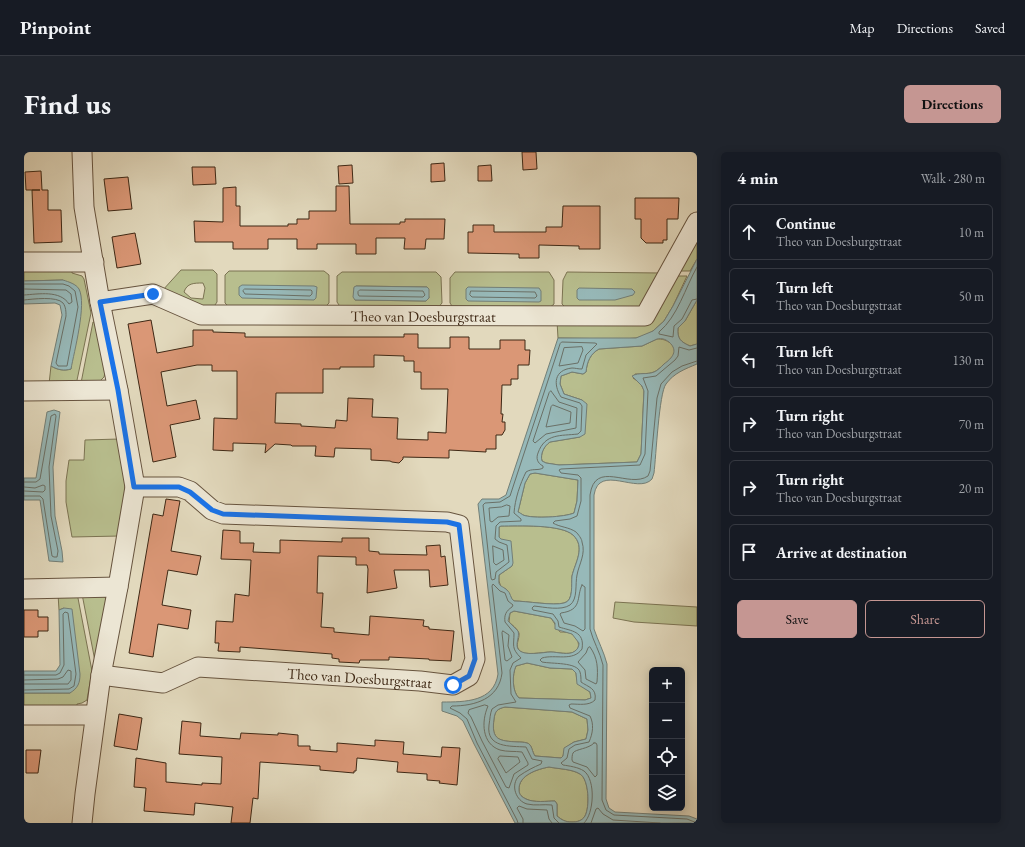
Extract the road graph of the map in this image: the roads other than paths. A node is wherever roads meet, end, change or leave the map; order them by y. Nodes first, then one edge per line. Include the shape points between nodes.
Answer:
1 (82, 152) edge
2 (697, 222) edge
3 (24, 262) edge
4 (94, 262) junction
5 (100, 302) junction
6 (118, 390) junction
7 (24, 391) edge
8 (134, 487) junction
9 (118, 587) junction
10 (24, 589) edge
11 (101, 675) junction
12 (24, 715) edge
13 (95, 715) junction
14 (82, 823) edge

1 - 4 street via 84,207
2 - 5 street, Theo van Doesburgstraat via 645,316 201,315 153,294
3 - 4 street
4 - 5 street
5 - 6 street
6 - 7 street
6 - 8 street
8 - 9 street
8 - 11 street, Theo van Doesburgstraat via 179,487 190,492 212,510 223,514 447,522 459,525 475,659 469,676 453,685 198,667 163,683
9 - 10 street
9 - 11 street
11 - 13 street
12 - 13 street
13 - 14 street

